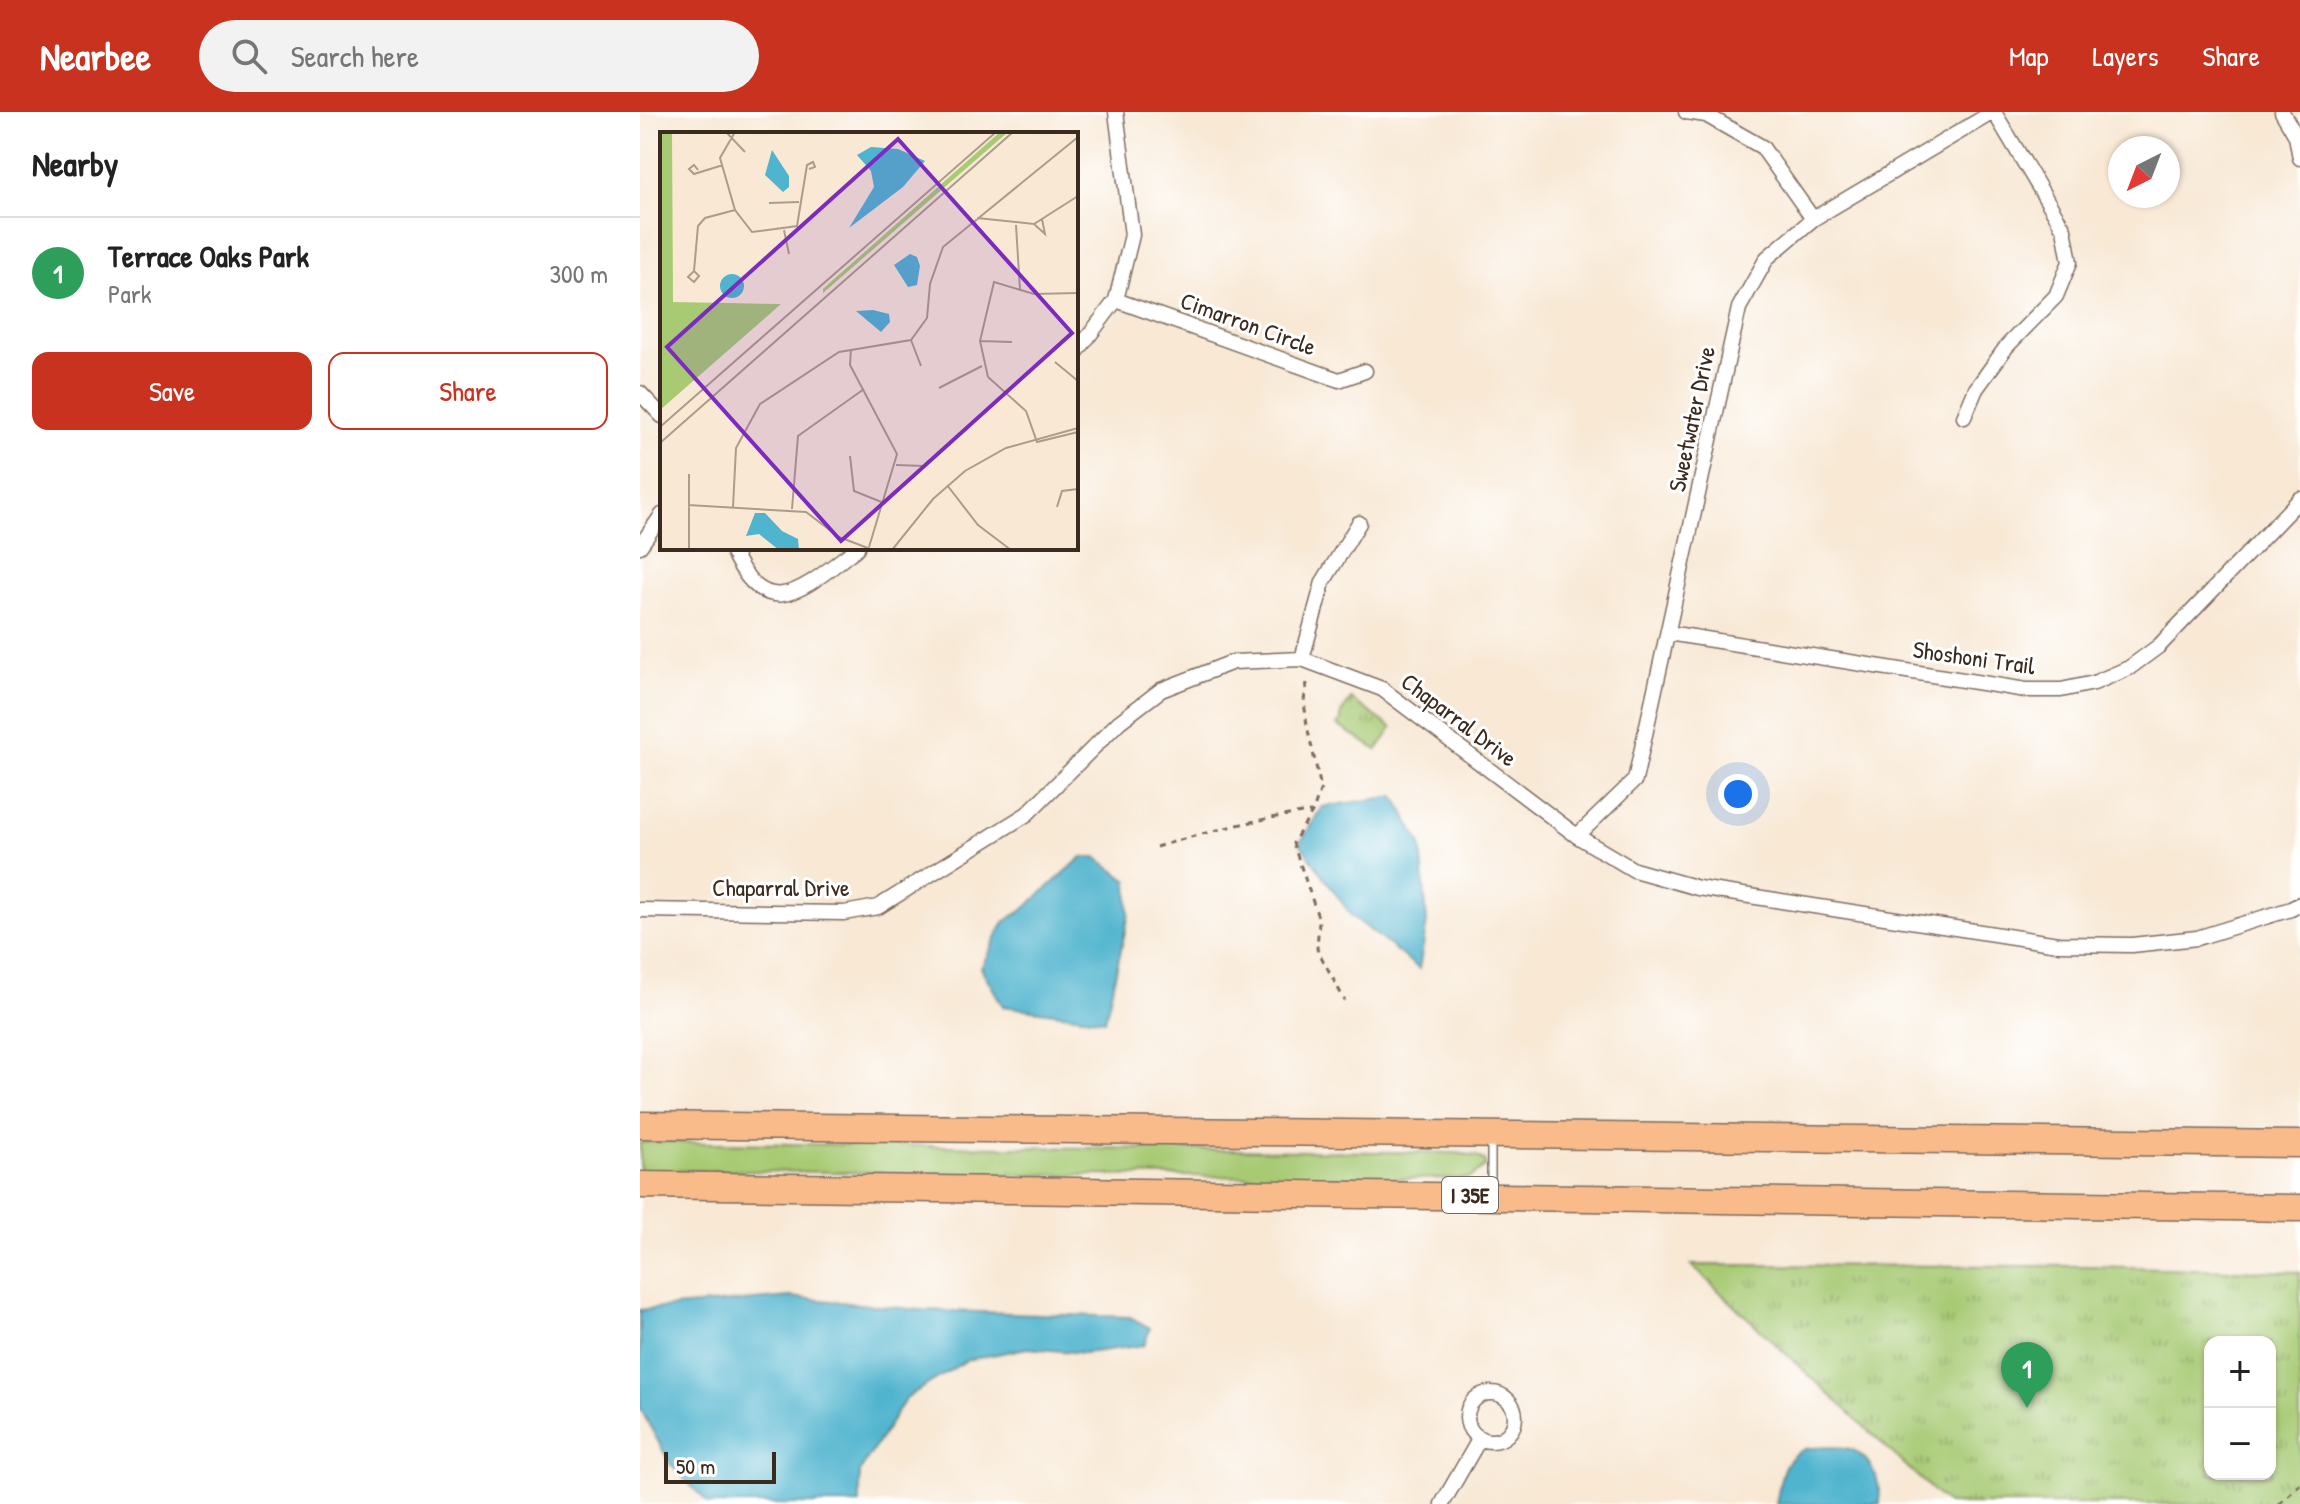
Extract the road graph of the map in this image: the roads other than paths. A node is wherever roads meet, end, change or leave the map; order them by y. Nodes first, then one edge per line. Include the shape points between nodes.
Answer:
1 (1116, 112) edge
2 (1686, 112) edge
3 (1994, 112) edge
4 (2282, 112) edge
5 (2300, 158) edge
6 (1813, 219) junction
7 (1116, 300) junction
8 (1078, 350) edge
9 (1365, 371) dead end
10 (640, 393) edge
11 (660, 414) edge
12 (1964, 417) dead end
13 (2300, 499) edge
14 (660, 518) edge
15 (1359, 523) dead end
16 (640, 546) edge
17 (732, 550) edge
18 (854, 550) edge
19 (1668, 633) junction
20 (1302, 659) junction
21 (1577, 836) junction
22 (2300, 904) edge
23 (640, 910) edge
24 (640, 1125) edge
25 (1490, 1133) junction
26 (2300, 1144) edge
27 (640, 1185) edge
28 (1491, 1195) junction
29 (2300, 1208) edge
30 (1480, 1438) dead end
31 (1442, 1504) edge

1 - 7 street via 1132,235
2 - 6 street via 1706,115 1762,147
3 - 6 street, Sweetwater Drive
3 - 12 street via 2064,229 2070,262 2056,296 2007,346 1976,389
4 - 5 street via 2296,136
6 - 19 street, Sweetwater Drive via 1767,258 1739,308
7 - 8 street
7 - 9 street, Cimarron Circle via 1339,380
10 - 11 street
13 - 19 street, Shoshoni Trail via 2159,646 2129,668 2061,690 2026,690
14 - 16 street
15 - 20 street via 1323,582
17 - 18 street via 750,583 775,596 806,584
19 - 21 street, Sweetwater Drive via 1635,780
20 - 21 street, Chaparral Drive via 1382,689
20 - 23 street, Chaparral Drive via 1233,662 1161,690 1119,722 1027,814 878,907 844,913
21 - 22 street, Chaparral Drive via 1634,870 1698,888 2058,944 2132,945 2197,938
24 - 25 highway
25 - 26 highway
25 - 28 lane
27 - 28 highway, I 35E
28 - 29 highway, I 35E
30 - 31 street

